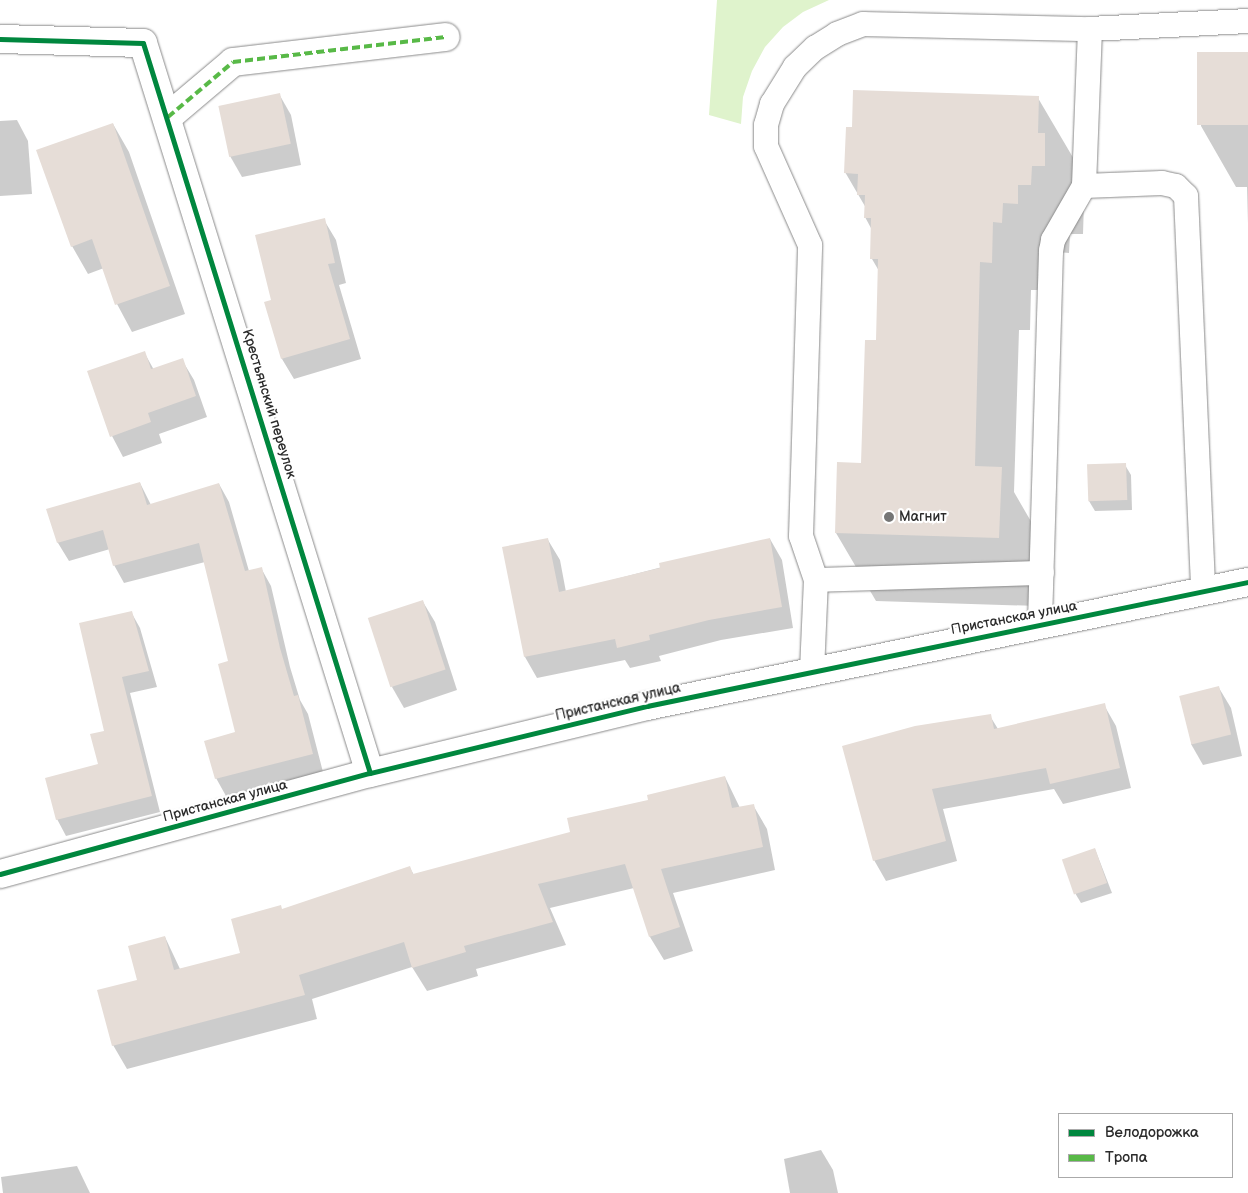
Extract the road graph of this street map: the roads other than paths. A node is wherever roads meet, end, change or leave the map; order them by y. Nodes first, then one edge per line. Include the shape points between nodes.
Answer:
1 (1248, 21) edge
2 (1090, 29) junction
3 (446, 37) dead end
4 (0, 39) edge
5 (168, 118) junction
6 (1084, 186) junction
7 (1042, 573) junction
8 (816, 580) junction
9 (1248, 582) edge
10 (1203, 592) junction
11 (1040, 624) junction
12 (812, 671) junction
13 (370, 773) junction
14 (0, 874) edge

1 - 2 lane
2 - 6 lane
2 - 8 lane via 863,24 815,48 794,67 772,104 766,125 766,146 810,245 801,536
3 - 5 street via 233,62
4 - 5 street, Крестьянский переулок via 143,43
5 - 13 street, Крестьянский переулок
6 - 7 lane via 1053,240 1051,251
6 - 10 lane via 1162,183 1176,186 1186,196
7 - 8 lane
7 - 11 lane
8 - 12 lane
9 - 10 street, Пристанская улица
10 - 11 street, Пристанская улица
11 - 12 street, Пристанская улица
12 - 13 street, Пристанская улица via 646,706
13 - 14 street, Пристанская улица

